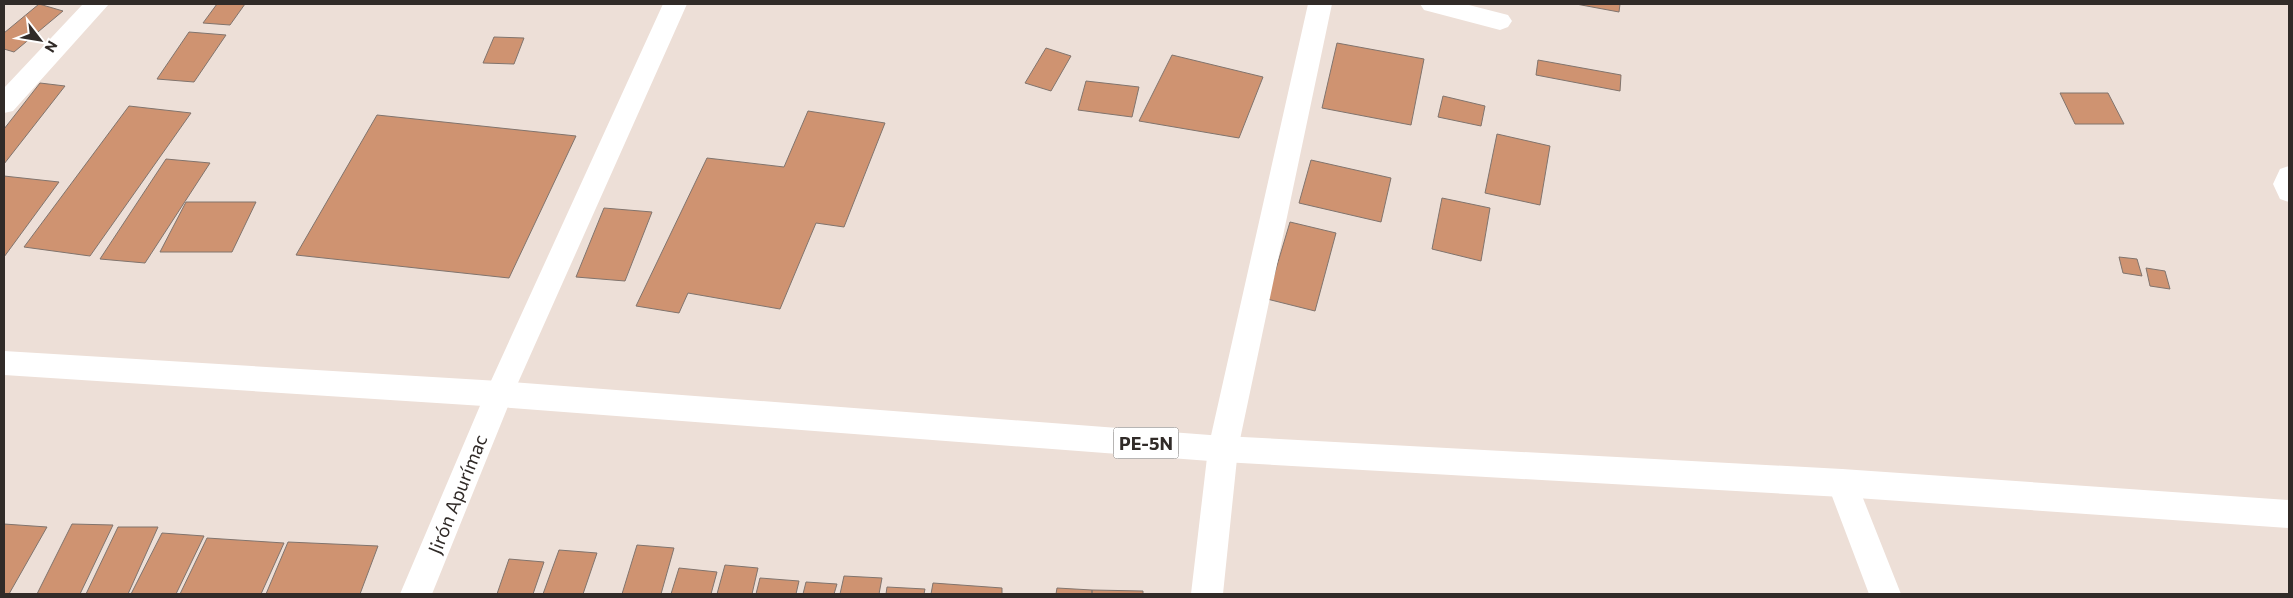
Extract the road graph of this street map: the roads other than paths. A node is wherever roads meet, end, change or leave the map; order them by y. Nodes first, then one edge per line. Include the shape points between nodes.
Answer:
1 (97, 4) edge
2 (675, 4) edge
3 (1432, 4) edge
4 (1322, 5) edge
5 (1500, 21) dead end
6 (4, 104) edge
7 (2289, 176) edge
8 (2289, 192) edge
9 (4, 363) edge
10 (499, 394) junction
11 (1223, 449) junction
12 (1842, 483) junction
13 (2289, 514) edge
14 (416, 594) edge
15 (1207, 594) edge
16 (1885, 594) edge

1 - 6 main road
2 - 10 main road, Jirón Apurímac
3 - 5 main road
4 - 11 main road
7 - 8 main road via 2286,184
9 - 10 main road, PE-5N
10 - 11 main road, PE-5N
10 - 14 main road, Jirón Apurímac
11 - 12 main road, PE-5N
11 - 15 main road
12 - 13 main road, PE-5N
12 - 16 main road

